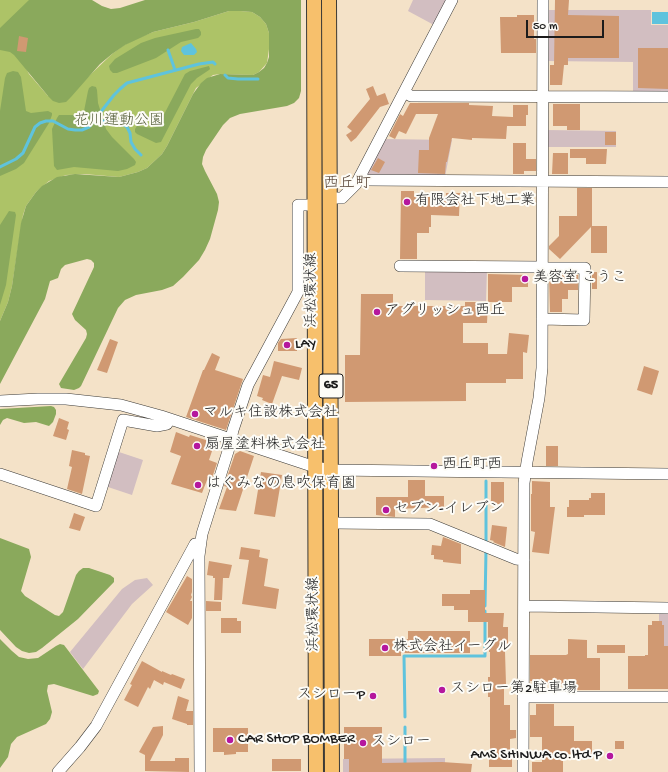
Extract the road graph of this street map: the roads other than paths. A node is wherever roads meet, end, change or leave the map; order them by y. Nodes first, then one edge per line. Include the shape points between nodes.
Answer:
1 (314, 0) edge
2 (329, 0) edge
3 (452, 0) edge
4 (543, 0) edge
5 (404, 92) junction
6 (543, 96) junction
7 (668, 97) edge
8 (360, 176) junction
9 (542, 181) junction
10 (668, 182) edge
11 (330, 198) junction
12 (315, 205) junction
13 (400, 266) dead end
14 (542, 267) junction
15 (542, 320) junction
16 (0, 401) edge
17 (169, 419) junction
18 (231, 440) junction
19 (315, 467) junction
20 (331, 470) junction
21 (526, 472) junction
22 (0, 474) edge
23 (668, 474) edge
24 (332, 523) junction
25 (200, 545) junction
26 (524, 560) junction
27 (524, 606) junction
28 (668, 608) edge
29 (523, 697) junction
30 (668, 697) edge
31 (58, 772) edge
32 (200, 772) edge
33 (316, 772) edge
34 (332, 772) edge
35 (523, 772) edge

1 - 12 main road, 浜松環状線 / 65
2 - 11 main road, 浜松環状線 / 65
3 - 5 street
4 - 6 street
5 - 6 street via 411,96
5 - 8 street
6 - 7 street
6 - 9 street
8 - 9 street via 366,180
8 - 11 street via 342,198
9 - 10 street
9 - 14 street
11 - 20 main road, 浜松環状線 / 65
12 - 18 street via 298,205 298,292 251,377
12 - 19 main road, 浜松環状線 / 65
13 - 14 street
14 - 15 street
14 - 15 street via 585,268 584,320
15 - 21 street via 541,383
16 - 17 street via 52,398 93,401 134,408
17 - 18 street
17 - 22 street via 168,424 157,426 123,420 96,506
18 - 19 street
18 - 25 street via 204,523
19 - 20 street
19 - 33 main road, 浜松環状線 / 65
20 - 21 street
20 - 24 main road, 浜松環状線 / 65
21 - 23 street
21 - 26 street
24 - 26 street via 430,524 516,560
24 - 34 main road, 浜松環状線 / 65
25 - 31 street via 195,544 96,726
25 - 32 street
26 - 27 street
27 - 28 street
27 - 29 street
29 - 30 street
29 - 35 street

